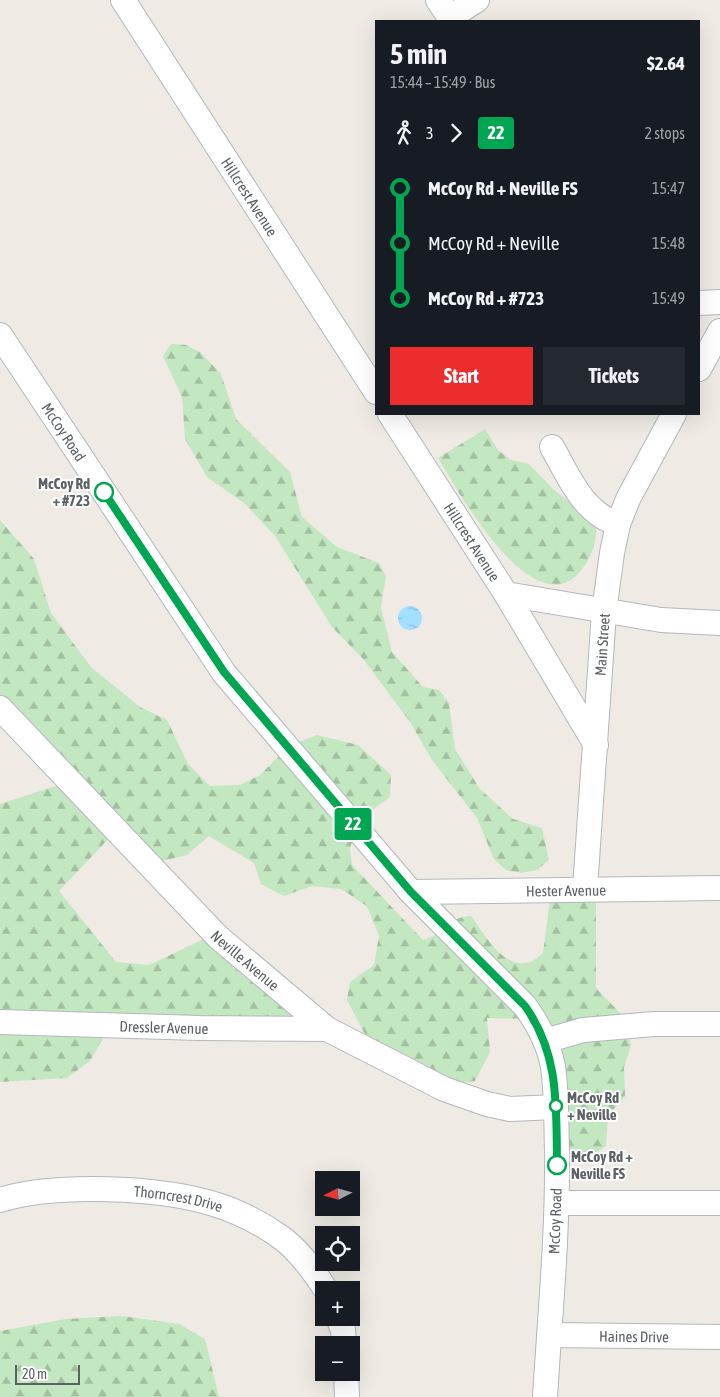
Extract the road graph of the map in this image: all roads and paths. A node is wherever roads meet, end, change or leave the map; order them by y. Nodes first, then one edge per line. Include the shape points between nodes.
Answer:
1 (123, 0) edge
2 (477, 0) edge
3 (446, 13) edge
4 (720, 302) edge
5 (700, 303) edge
6 (0, 335) edge
7 (718, 339) edge
8 (700, 367) edge
9 (375, 390) edge
10 (391, 415) edge
11 (673, 415) edge
12 (552, 447) dead end
13 (618, 524) junction
14 (506, 594) junction
15 (604, 612) junction
16 (720, 623) edge
17 (0, 708) edge
18 (596, 746) junction
19 (720, 888) edge
20 (585, 889) junction
21 (411, 892) junction
22 (0, 1022) edge
23 (720, 1024) edge
24 (327, 1030) junction
25 (546, 1041) junction
26 (556, 1106) junction
27 (0, 1200) edge
28 (557, 1203) junction
29 (720, 1203) edge
30 (320, 1281) edge
31 (549, 1335) junction
32 (720, 1337) edge
33 (346, 1381) edge
34 (347, 1397) edge
35 (545, 1397) edge

1 - 9 street, Hillcrest Avenue
2 - 3 street
4 - 5 street
6 - 21 street, McCoy Road via 224,672
7 - 8 street
10 - 14 street, Hillcrest Avenue
11 - 13 street, Main Street
12 - 13 street via 576,490 593,512
13 - 15 street, Main Street
14 - 15 street, Hillcrest Avenue
14 - 18 street, Hillcrest Avenue
15 - 16 street, Hillcrest Avenue via 661,620
15 - 18 street, Main Street
17 - 24 street, Neville Avenue via 218,937
18 - 20 street, Main Street
19 - 20 street, Hester Avenue
20 - 21 street, Hester Avenue
21 - 25 street, McCoy Road via 525,1006
22 - 24 street, Dressler Avenue
23 - 25 street via 654,1024 583,1030
24 - 26 street, Neville Avenue via 444,1089 487,1104 510,1108
25 - 26 street, McCoy Road
26 - 28 street, McCoy Road
27 - 30 street, Thorncrest Drive via 57,1190 115,1190 163,1194 214,1204 249,1217 280,1237 310,1266
28 - 29 street
28 - 31 street, McCoy Road
31 - 32 street, Haines Drive
31 - 35 street, McCoy Road
33 - 34 street

